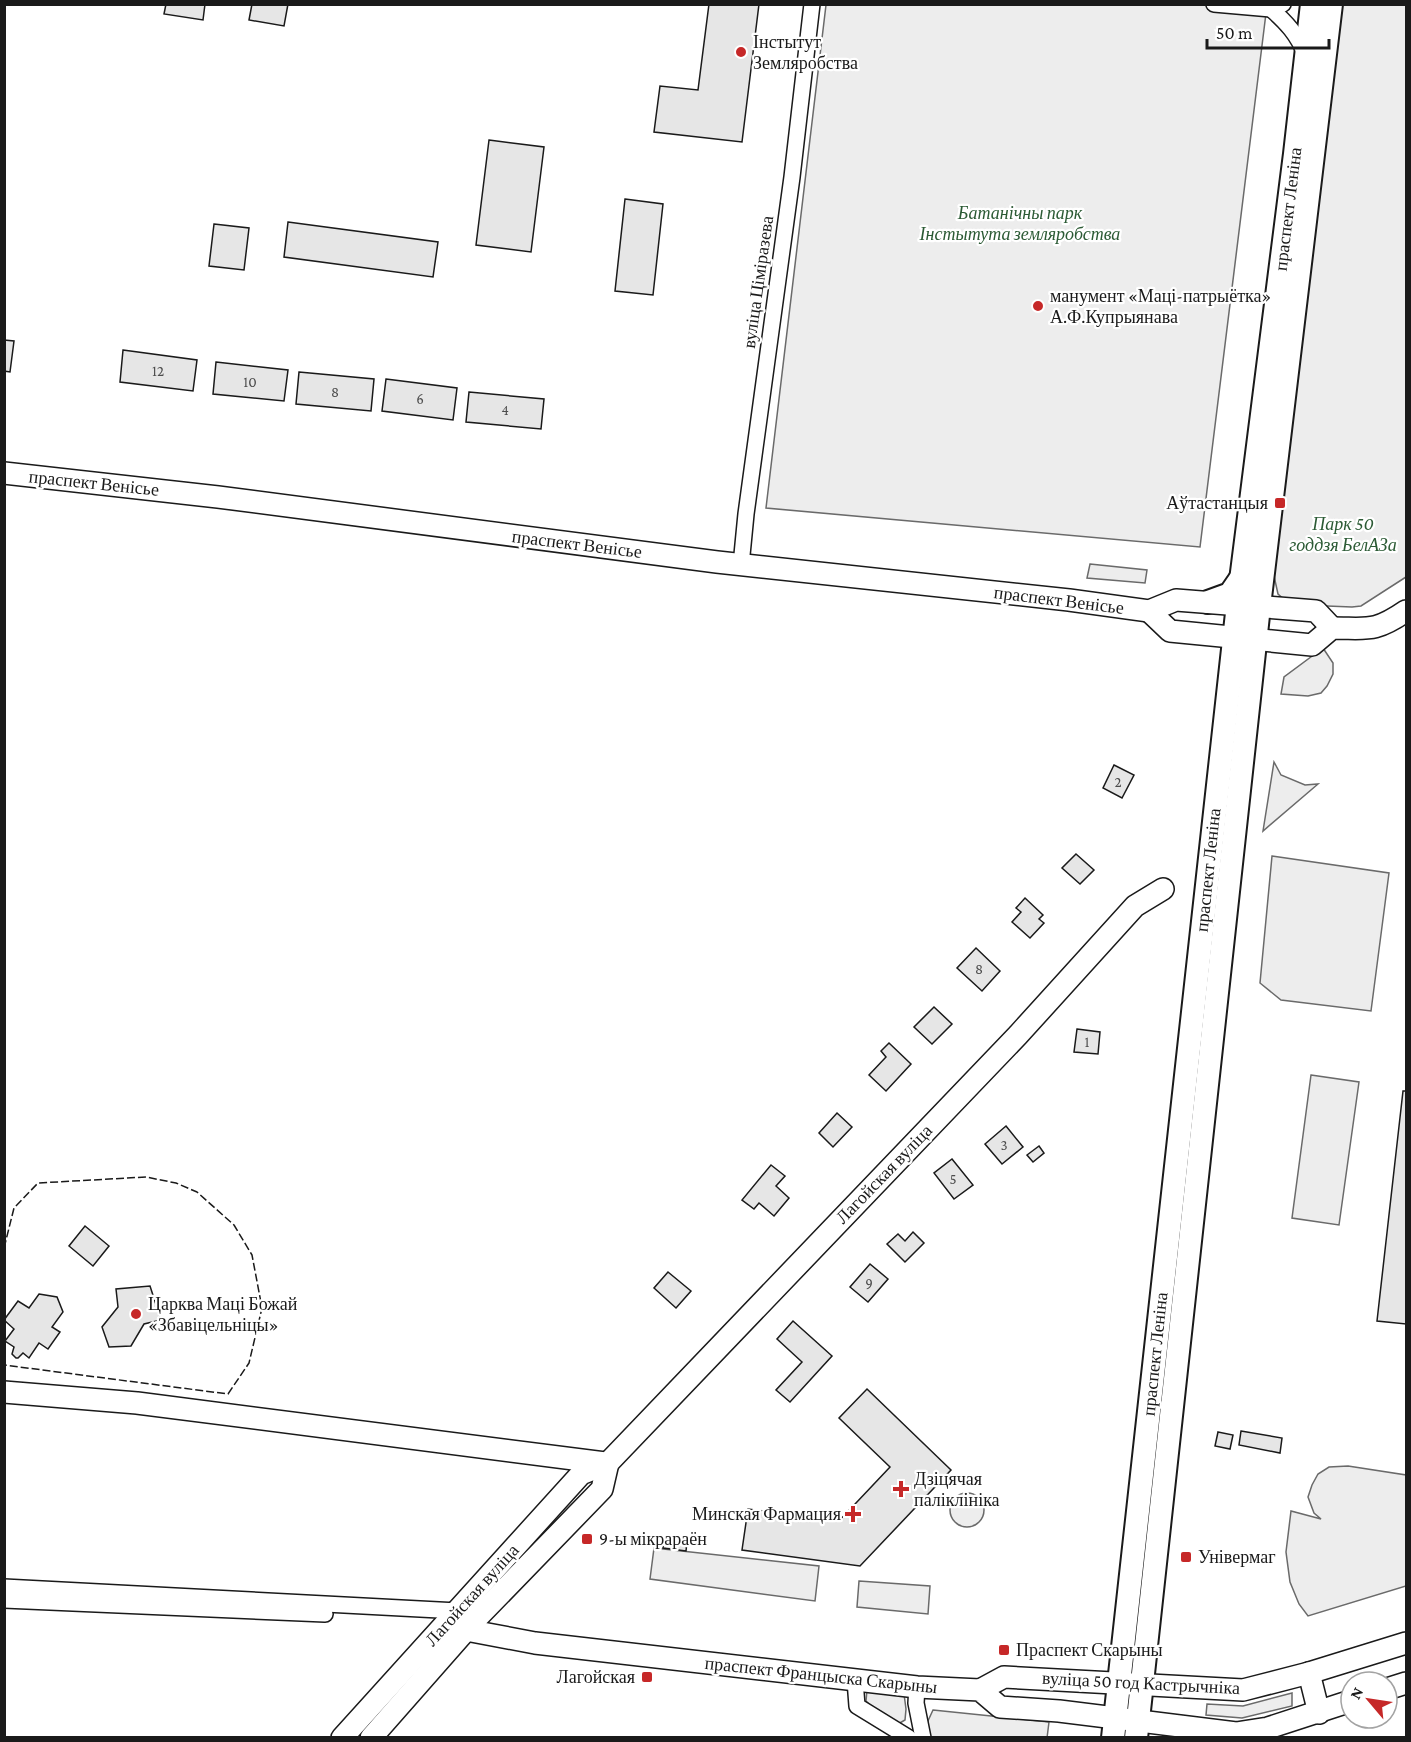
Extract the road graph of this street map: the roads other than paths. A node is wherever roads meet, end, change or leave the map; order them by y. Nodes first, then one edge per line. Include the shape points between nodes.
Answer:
1 (812, 4) edge
2 (1214, 4) edge
3 (1312, 4) edge
4 (1331, 4) edge
5 (1277, 7) edge
6 (1306, 58) junction
7 (4, 473) edge
8 (741, 565) junction
9 (1241, 578) junction
10 (1208, 602) junction
11 (1249, 605) junction
12 (1149, 611) junction
13 (1407, 611) edge
14 (1332, 628) junction
15 (1245, 639) junction
16 (1163, 889) dead end
17 (4, 1392) edge
18 (608, 1463) junction
19 (4, 1587) edge
20 (4, 1600) edge
21 (462, 1621) junction
22 (1407, 1643) edge
23 (1309, 1673) junction
24 (855, 1680) junction
25 (1119, 1682) junction
26 (1142, 1683) junction
27 (917, 1687) junction
28 (980, 1690) junction
29 (1339, 1706) edge
30 (1319, 1713) junction
31 (1114, 1728) edge
32 (1137, 1729) edge
33 (1235, 1735) edge
34 (342, 1737) edge
35 (371, 1737) edge
36 (909, 1737) edge
37 (923, 1737) edge

1 - 8 street, вуліца Ціміразева
2 - 5 street
3 - 6 main road, праспект Леніна
4 - 11 main road, праспект Леніна
5 - 6 street
6 - 9 main road, праспект Леніна
7 - 8 main road, праспект Венісье
8 - 12 main road, праспект Венісье
9 - 10 main road via 1230,594
9 - 11 main road, праспект Леніна
10 - 11 main road, праспект Венісье
10 - 12 main road, праспект Венісье via 1176,600
11 - 14 main road, праспект Венісье via 1316,611
11 - 15 main road, праспект Леніна
12 - 15 main road, праспект Венісье via 1170,631
13 - 14 main road via 1374,629
14 - 15 main road, праспект Венісье via 1312,645
15 - 25 main road, праспект Леніна
15 - 26 main road, праспект Леніна
16 - 18 main road, Лагойская вуліца via 1135,906 1018,1035
17 - 18 main road via 137,1403
18 - 21 main road, Лагойская вуліца via 602,1490
19 - 21 street
20 - 21 street
21 - 24 main road, праспект Францыска Скарыны via 500,1635 565,1647
21 - 34 main road, Лагойская вуліца
21 - 35 main road, Лагойская вуліца
22 - 23 main road, вуліца 50 год Кастрычніка
23 - 26 main road, вуліца 50 год Кастрычніка via 1243,1690
23 - 30 main road
24 - 27 main road, праспект Францыска Скарыны
24 - 36 street via 857,1706
25 - 26 main road, вуліца 50 год Кастрычніка
25 - 28 main road, вуліца 50 год Кастрычніка via 1004,1677
25 - 31 main road, праспект Леніна
26 - 32 main road, праспект Леніна
27 - 28 main road, праспект Францыска Скарыны
27 - 37 street
28 - 31 main road via 1000,1707 1059,1711
29 - 30 main road, вуліца 50 год Кастрычніка
30 - 33 main road, вуліца 50 год Кастрычніка
31 - 32 main road
32 - 33 main road, вуліца 50 год Кастрычніка

